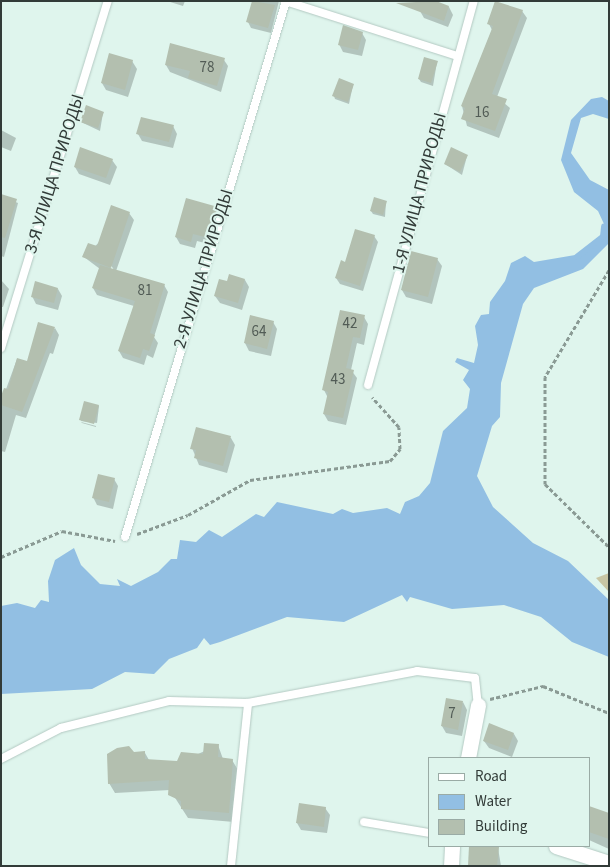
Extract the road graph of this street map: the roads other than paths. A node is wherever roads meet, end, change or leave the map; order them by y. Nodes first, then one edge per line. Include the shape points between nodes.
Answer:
1 (108, 1) edge
2 (285, 1) edge
3 (474, 1) edge
4 (457, 56) junction
5 (1, 348) edge
6 (368, 385) road end
7 (126, 537) road end
8 (248, 703) junction
9 (478, 705) joint
10 (468, 757) edge
11 (1, 759) edge
12 (364, 822) dead end
13 (428, 833) edge
14 (452, 847) edge
15 (559, 847) edge
16 (609, 863) edge
17 (231, 866) edge
18 (451, 866) edge

1 - 5 lane, 3-Я УЛИЦА ПРИРОДЫ
2 - 4 lane
2 - 7 lane, 2-Я УЛИЦА ПРИРОДЫ
3 - 4 lane, 1-Я УЛИЦА ПРИРОДЫ
4 - 6 lane, 1-Я УЛИЦА ПРИРОДЫ
8 - 9 lane via 417,670 475,678
8 - 11 lane via 169,701 61,728
8 - 17 lane
9 - 10 street
12 - 13 lane
14 - 18 street
15 - 16 street

